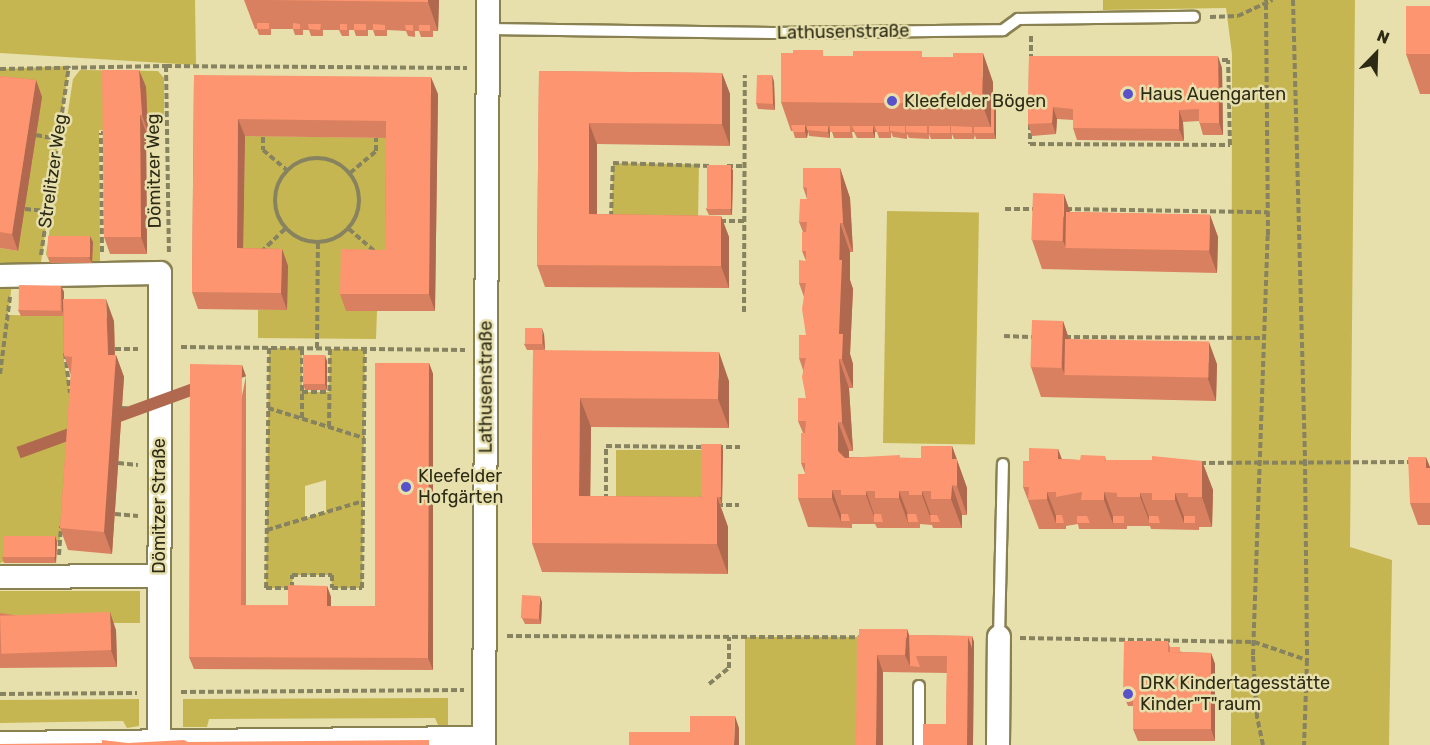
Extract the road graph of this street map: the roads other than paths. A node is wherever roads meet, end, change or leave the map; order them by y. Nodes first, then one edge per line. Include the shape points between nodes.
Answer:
1 (488, 0) edge
2 (1194, 17) road end
3 (488, 29) junction
4 (6, 276) edge
5 (1003, 464) dead end
6 (159, 576) junction
7 (0, 577) edge
8 (999, 637) joint
9 (919, 686) dead end
10 (484, 741) edge
11 (160, 742) edge
12 (0, 743) edge
13 (919, 745) edge
14 (998, 745) edge

1 - 3 street, Lathusenstraße
2 - 3 lane, Lathusenstraße via 1031,18 1018,19 1004,30 773,33
3 - 10 street, Lathusenstraße
4 - 6 street, Dömitzer Straße via 160,273
5 - 8 lane
6 - 7 street
6 - 11 street, Dömitzer Straße
8 - 14 street
9 - 13 lane
10 - 11 street
11 - 12 street

